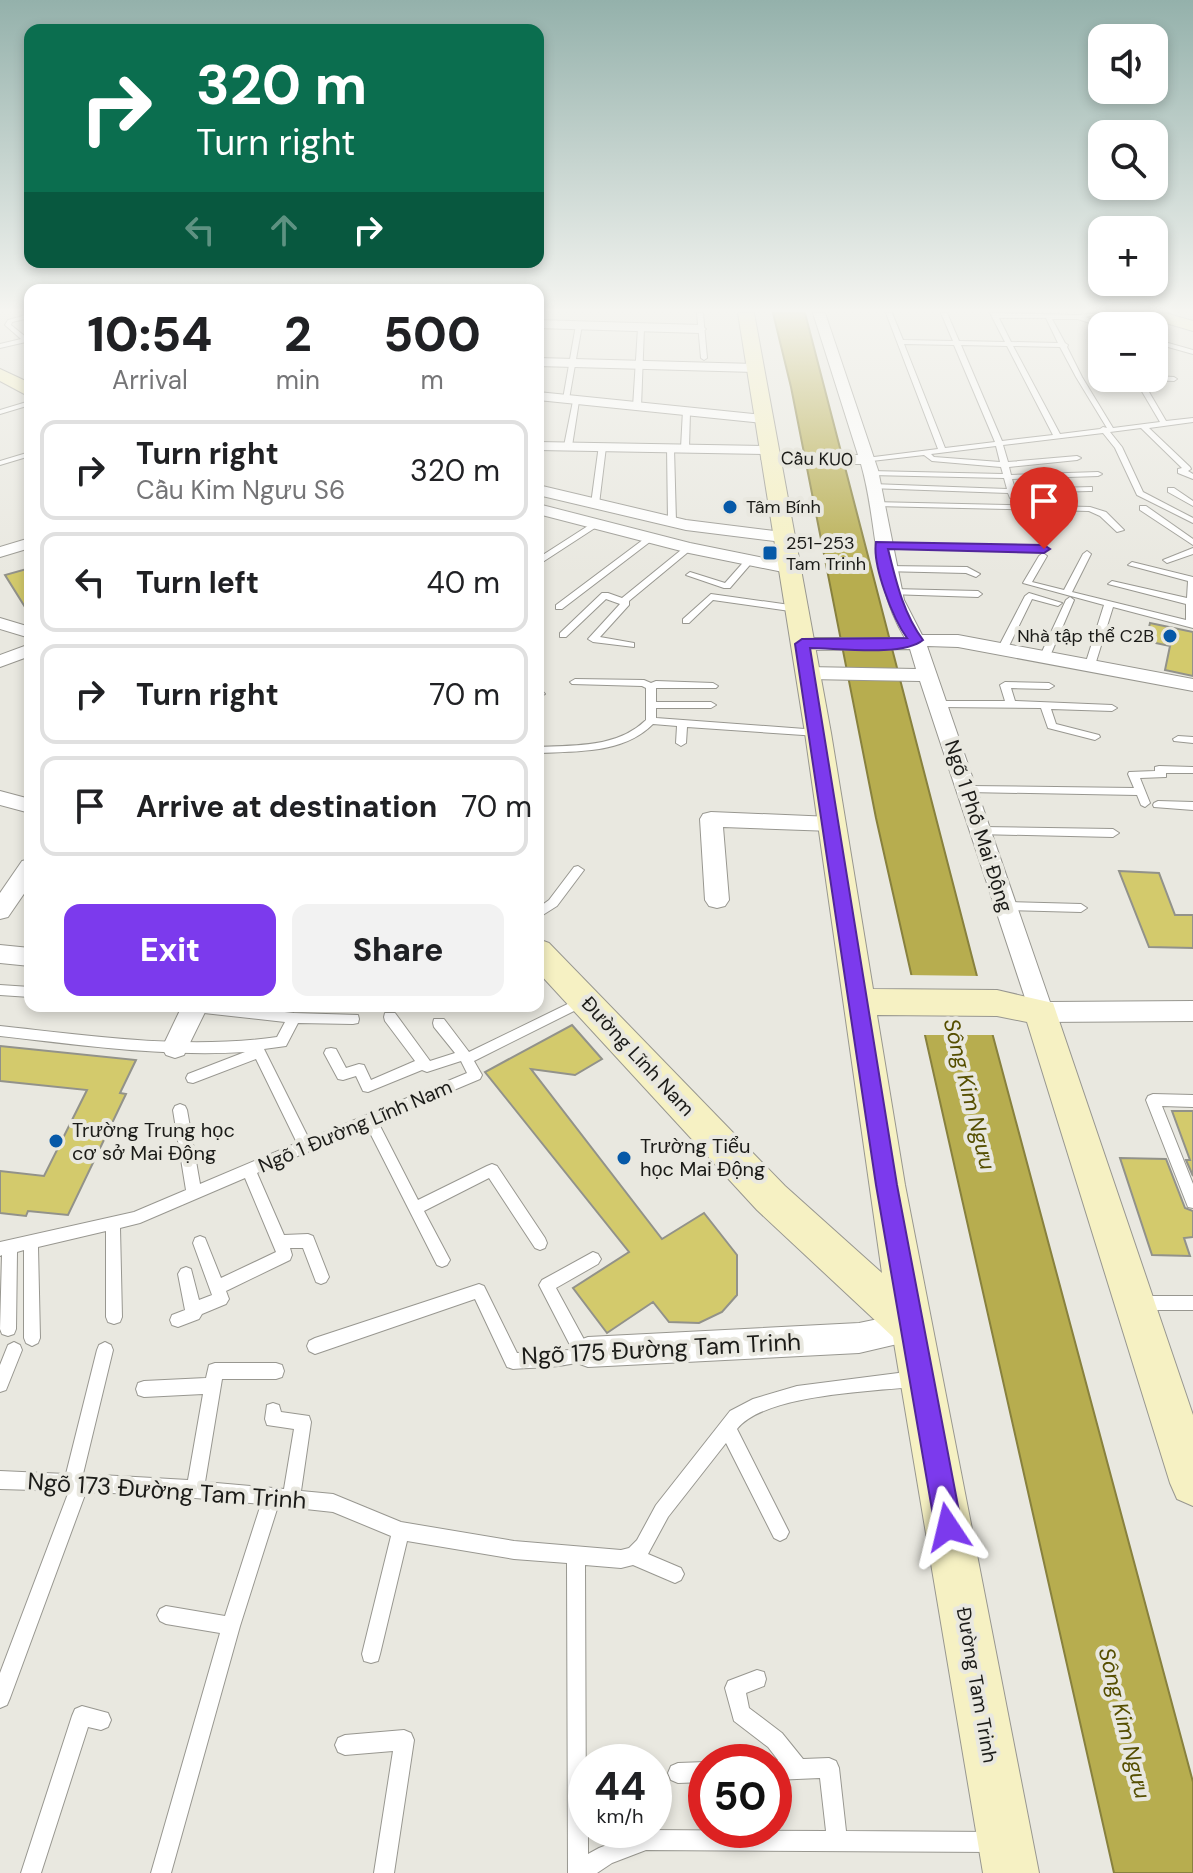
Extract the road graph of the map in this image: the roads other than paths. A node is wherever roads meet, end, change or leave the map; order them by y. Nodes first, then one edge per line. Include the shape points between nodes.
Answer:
1 (571, 400) edge
2 (575, 400) edge
3 (637, 400) edge
4 (760, 400) edge
5 (847, 400) edge
6 (922, 400) edge
7 (980, 400) edge
8 (1038, 400) edge
9 (1092, 400) edge
10 (1150, 400) edge
11 (24, 405) edge
12 (637, 407) junction
13 (0, 412) edge
14 (686, 412) junction
15 (763, 419) junction
16 (1193, 420) edge
17 (1164, 423) junction
18 (1142, 425) junction
19 (1107, 428) junction
20 (1057, 436) junction
21 (999, 444) junction
22 (568, 446) junction
23 (602, 447) junction
24 (544, 448) edge
25 (678, 448) junction
26 (942, 451) junction
27 (926, 453) junction
28 (24, 456) edge
29 (775, 456) junction
30 (1077, 458) dead end
31 (0, 463) edge
32 (1005, 465) junction
33 (1190, 469) edge
34 (870, 473) junction
35 (1098, 474) dead end
36 (1007, 476) junction
37 (1193, 477) edge
38 (1089, 489) dead end
39 (1171, 490) dead end
40 (544, 491) edge
41 (1011, 491) junction
42 (595, 504) junction
43 (1193, 504) edge
44 (1017, 506) junction
45 (1143, 508) dead end
46 (544, 511) edge
47 (876, 511) junction
48 (1193, 521) edge
49 (672, 522) junction
50 (597, 524) junction
51 (1120, 530) dead end
52 (783, 537) junction
53 (651, 538) junction
54 (1193, 543) edge
55 (24, 545) edge
56 (881, 545) junction
57 (689, 548) junction
58 (1193, 551) edge
59 (0, 552) edge
60 (1087, 554) dead end
61 (544, 558) edge
62 (751, 559) junction
63 (1167, 560) dead end
64 (1132, 565) dead end
65 (788, 568) junction
66 (885, 569) junction
67 (976, 574) dead end
68 (690, 575) dead end
69 (1112, 584) dead end
70 (892, 592) junction
71 (978, 594) dead end
72 (1068, 596) junction
73 (623, 602) junction
74 (1191, 602) junction
75 (1058, 603) dead end
76 (1109, 605) junction
77 (559, 607) dead end
78 (797, 609) junction
79 (686, 621) dead end
80 (0, 623) edge
81 (1191, 625) edge
82 (24, 631) edge
83 (563, 635) dead end
84 (905, 642) junction
85 (814, 644) junction
86 (631, 645) dead end
87 (1003, 648) junction
88 (24, 652) edge
89 (1045, 656) junction
90 (0, 661) edge
91 (1090, 665) junction
92 (818, 674) junction
93 (928, 675) junction
94 (575, 682) dead end
95 (1193, 685) edge
96 (713, 686) dead end
97 (1049, 686) dead end
98 (651, 687) junction
99 (939, 704) junction
100 (1011, 704) junction
101 (651, 705) junction
102 (711, 705) dead end
103 (1045, 706) junction
104 (1112, 708) dead end
105 (651, 721) junction
106 (682, 723) junction
107 (818, 733) junction
108 (1095, 737) dead end
109 (1178, 739) dead end
110 (1193, 740) edge
111 (681, 743) dead end
112 (544, 749) edge
113 (1193, 770) edge
114 (967, 789) junction
115 (0, 798) edge
116 (24, 804) edge
117 (1158, 805) dead end
118 (1193, 806) edge
119 (832, 824) junction
120 (981, 831) junction
121 (1113, 833) dead end
122 (578, 870) dead end
123 (24, 876) edge
124 (717, 900) dead end
125 (1005, 906) junction
126 (1081, 908) dead end
127 (544, 910) edge
128 (0, 911) edge
129 (0, 954) edge
130 (24, 956) edge
131 (544, 957) edge
132 (0, 990) edge
133 (24, 992) edge
134 (586, 1000) junction
135 (873, 1002) junction
136 (1193, 1011) edge
137 (192, 1012) edge
138 (244, 1012) edge
139 (1041, 1012) junction
140 (390, 1017) dead end
141 (294, 1018) junction
142 (353, 1019) dead end
143 (439, 1023) dead end
144 (0, 1031) edge
145 (175, 1048) junction
146 (331, 1053) dead end
147 (465, 1057) junction
148 (424, 1063) junction
149 (193, 1078) dead end
150 (1193, 1101) edge
151 (180, 1110) dead end
152 (370, 1120) junction
153 (306, 1147) junction
154 (249, 1171) junction
155 (194, 1194) junction
156 (1193, 1202) edge
157 (416, 1208) junction
158 (113, 1224) junction
159 (280, 1242) junction
160 (200, 1243) dead end
161 (540, 1243) dead end
162 (31, 1244) junction
163 (5, 1248) edge
164 (593, 1259) dead end
165 (442, 1260) dead end
166 (186, 1274) dead end
167 (321, 1277) dead end
168 (217, 1288) junction
169 (1136, 1303) junction
170 (1193, 1303) edge
171 (193, 1310) junction
172 (114, 1317) dead end
173 (178, 1320) dead end
174 (912, 1327) junction
175 (8, 1329) dead end
176 (32, 1338) dead end
177 (315, 1346) dead end
178 (14, 1350) dead end
179 (105, 1350) dead end
180 (586, 1353) junction
181 (276, 1371) dead end
182 (921, 1379) junction
183 (0, 1384) edge
184 (212, 1386) junction
185 (144, 1389) dead end
186 (273, 1411) dead end
187 (728, 1428) junction
188 (0, 1480) edge
189 (76, 1483) junction
190 (1193, 1483) edge
191 (195, 1489) junction
192 (282, 1498) junction
193 (401, 1531) junction
194 (780, 1532) dead end
195 (576, 1554) junction
196 (634, 1556) junction
197 (675, 1574) dead end
198 (166, 1615) dead end
199 (231, 1626) junction
200 (371, 1654) dead end
201 (6, 1662) edge
202 (757, 1679) dead end
203 (0, 1698) edge
204 (101, 1720) dead end
205 (345, 1745) dead end
206 (792, 1769) edge
207 (798, 1769) junction
208 (678, 1773) dead end
209 (688, 1773) edge
210 (837, 1841) junction
211 (1008, 1858) edge
212 (31, 1873) edge
213 (161, 1873) edge
214 (384, 1873) edge
215 (578, 1873) edge

1 - 22 lane
2 - 12 street
3 - 12 lane
4 - 15 main road, Đường Tam Trinh
5 - 34 street, Ngõ 1 Phố Mai Động
6 - 26 lane
7 - 21 lane
8 - 20 lane
9 - 19 lane
10 - 17 lane
11 - 13 lane
12 - 14 street
14 - 15 street
14 - 25 lane
15 - 29 main road, Đường Tam Trinh
16 - 17 lane
17 - 18 lane
18 - 19 lane
18 - 33 lane
19 - 20 lane
19 - 48 lane via 1140,493
20 - 21 lane
21 - 26 lane
21 - 32 lane
22 - 23 street, Cầu KU0
22 - 24 street, Cầu KU0
23 - 25 street, Cầu KU0
23 - 42 lane
25 - 29 street, Cầu KU0
25 - 49 lane
26 - 27 lane
27 - 32 lane via 932,459
27 - 34 lane
28 - 31 lane
29 - 34 street, Cầu KU0 via 847,460
29 - 52 main road, Đường Tam Trinh
30 - 32 lane
32 - 36 lane
33 - 37 lane via 1181,471
34 - 36 lane
34 - 41 lane
34 - 47 street, Ngõ 1 Phố Mai Động
35 - 36 lane
36 - 41 lane
38 - 41 lane
39 - 43 lane
40 - 42 street
41 - 44 lane
42 - 49 street
44 - 47 lane
44 - 51 lane via 1090,509
45 - 54 lane
46 - 50 street
47 - 56 street, Ngõ 1 Phố Mai Động
49 - 52 street
50 - 53 street
50 - 61 lane
52 - 65 main road, Đường Tam Trinh
53 - 57 street
53 - 77 lane
55 - 59 street
56 - 66 street, Ngõ 1 Phố Mai Động
56 - 72 lane via 1043,553 1027,583
57 - 62 street
57 - 73 lane
58 - 63 lane
60 - 72 lane
62 - 65 street
62 - 68 lane via 727,586
64 - 74 lane via 1192,579
65 - 78 main road, Đường Tam Trinh
66 - 67 lane
66 - 70 street, Ngõ 1 Phố Mai Động
69 - 74 lane
70 - 71 lane
70 - 84 street, Ngõ 1 Phố Mai Động via 906,627
72 - 76 lane
72 - 89 lane
73 - 83 lane via 605,595
73 - 86 lane via 593,639
74 - 81 lane
75 - 87 lane via 1029,596
76 - 81 lane
76 - 91 lane
78 - 79 lane via 711,597
78 - 85 main road, Đường Tam Trinh
80 - 82 street
84 - 85 street
84 - 87 street via 958,641
84 - 93 street, Ngõ 1 Phố Mai Động
85 - 92 main road, Đường Tam Trinh
87 - 89 street
88 - 90 street
89 - 91 street
91 - 95 street
92 - 93 street
92 - 107 main road, Đường Tam Trinh
93 - 99 street, Ngõ 1 Phố Mai Động
94 - 98 lane
96 - 98 lane
97 - 100 lane via 1005,685
98 - 101 lane
99 - 100 lane
99 - 114 street, Ngõ 1 Phố Mai Động
100 - 103 lane
101 - 102 lane
101 - 105 lane
103 - 104 lane
103 - 108 lane via 1052,726
105 - 106 lane
105 - 112 lane via 627,740
106 - 107 lane
106 - 111 lane
107 - 119 main road, Đường Tam Trinh
109 - 110 lane
113 - 114 lane via 1133,774 1143,798
114 - 120 street, Ngõ 1 Phố Mai Động
115 - 116 street
117 - 118 lane
119 - 124 street via 711,819
119 - 135 main road, Đường Tam Trinh
120 - 121 lane
120 - 125 street, Ngõ 1 Phố Mai Động
122 - 127 lane
123 - 128 street
125 - 126 lane
125 - 139 street, Ngõ 1 Phố Mai Động
129 - 130 street
131 - 134 main road, Đường Lĩnh Nam
132 - 133 lane
134 - 147 lane, Ngõ 1 Đường Lĩnh Nam
134 - 174 main road, Đường Lĩnh Nam via 771,1198
135 - 139 main road via 997,1003
135 - 174 main road, Đường Tam Trinh
136 - 139 street
137 - 145 street
138 - 141 lane
139 - 169 main road
140 - 148 lane
141 - 142 lane
141 - 145 lane via 281,1042 239,1050
143 - 147 lane
144 - 145 lane
146 - 148 lane via 343,1075 359,1069 368,1087
147 - 148 lane via 427,1067
147 - 152 lane, Ngõ 1 Đường Lĩnh Nam via 475,1075
149 - 153 lane via 259,1052
150 - 156 lane via 1153,1100
151 - 155 lane
152 - 153 lane, Ngõ 1 Đường Lĩnh Nam
152 - 157 lane
153 - 154 lane, Ngõ 1 Đường Lĩnh Nam
154 - 155 lane, Ngõ 1 Đường Lĩnh Nam
154 - 159 lane
155 - 158 lane, Ngõ 1 Đường Lĩnh Nam
157 - 161 lane via 492,1170
157 - 165 lane
158 - 162 lane, Ngõ 1 Đường Lĩnh Nam
158 - 172 lane
159 - 167 lane via 308,1241
159 - 168 lane via 285,1255
160 - 168 lane
162 - 163 lane, Ngõ 1 Đường Lĩnh Nam
162 - 176 lane
163 - 175 lane
164 - 180 lane via 547,1285
166 - 171 lane
168 - 171 lane via 221,1299
169 - 170 lane
169 - 190 main road
171 - 173 lane
174 - 180 street, Ngõ 175 Đường Tam Trinh via 859,1338
174 - 182 main road, Đường Tam Trinh
177 - 180 lane, Ngõ 175 Đường Tam Trinh via 479,1291 513,1361
178 - 183 lane
179 - 189 lane
181 - 184 lane via 215,1371
182 - 187 lane via 783,1397 752,1405
182 - 211 main road, Đường Tam Trinh
184 - 185 lane
184 - 191 lane
186 - 192 lane via 273,1419 303,1422
187 - 194 lane
187 - 196 lane via 662,1511
188 - 189 lane, Ngõ 173 Đường Tam Trinh
189 - 191 lane, Ngõ 173 Đường Tam Trinh
189 - 201 lane
191 - 192 lane, Ngõ 173 Đường Tam Trinh
192 - 193 lane, Ngõ 173 Đường Tam Trinh via 333,1503
192 - 199 lane
193 - 195 lane, Ngõ 173 Đường Tam Trinh via 514,1550
193 - 200 lane
195 - 196 lane, Ngõ 173 Đường Tam Trinh
195 - 215 lane
196 - 197 lane
198 - 199 lane
199 - 213 lane
201 - 203 lane
202 - 207 lane via 735,1688 741,1714 775,1740
204 - 212 lane via 82,1716
205 - 214 lane via 404,1740
206 - 207 lane
207 - 210 lane via 829,1768
208 - 209 lane
210 - 211 lane
210 - 215 lane via 646,1840

